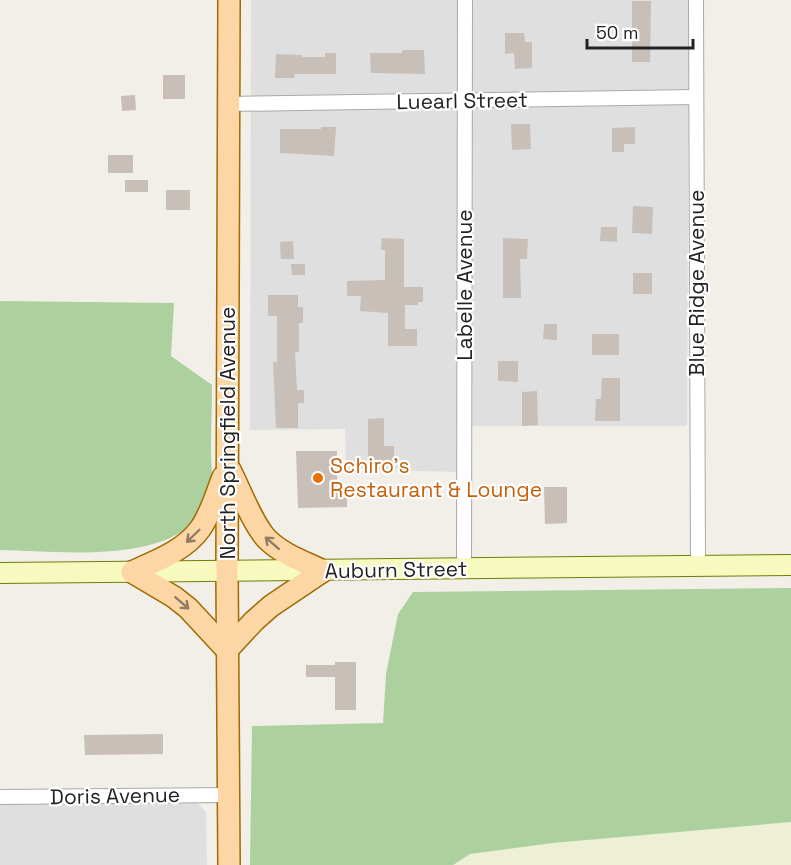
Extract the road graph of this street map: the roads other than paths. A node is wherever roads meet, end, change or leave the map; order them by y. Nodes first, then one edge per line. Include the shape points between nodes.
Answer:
1 (230, 0) edge
2 (465, 0) edge
3 (696, 0) edge
4 (696, 97) junction
5 (465, 102) junction
6 (229, 104) junction
7 (228, 465) junction
8 (791, 564) edge
9 (698, 566) junction
10 (464, 569) junction
11 (323, 571) junction
12 (132, 572) junction
13 (226, 572) junction
14 (0, 573) edge
15 (227, 650) junction
16 (229, 795) junction
17 (0, 797) edge
18 (229, 865) edge

1 - 6 main road, North Springfield Avenue
2 - 5 street, Labelle Avenue
3 - 4 street, Blue Ridge Avenue
4 - 5 street, Luearl Street
4 - 9 street, Blue Ridge Avenue
5 - 6 street, Luearl Street
5 - 10 street, Labelle Avenue
6 - 7 main road, North Springfield Avenue
11 -> 7 main road via 267,540
7 -> 12 main road via 199,531 176,550
7 - 13 main road, North Springfield Avenue
8 - 9 main road, Auburn Street
9 - 10 main road, Auburn Street
10 - 11 main road, Auburn Street
11 - 13 main road, Auburn Street
11 - 15 main road via 271,606
12 - 13 main road, Auburn Street
12 - 14 main road, Auburn Street
12 -> 15 main road via 188,608
13 - 15 main road, North Springfield Avenue
15 - 16 main road, North Springfield Avenue
16 - 17 street, Doris Avenue
16 - 18 main road, North Springfield Avenue

